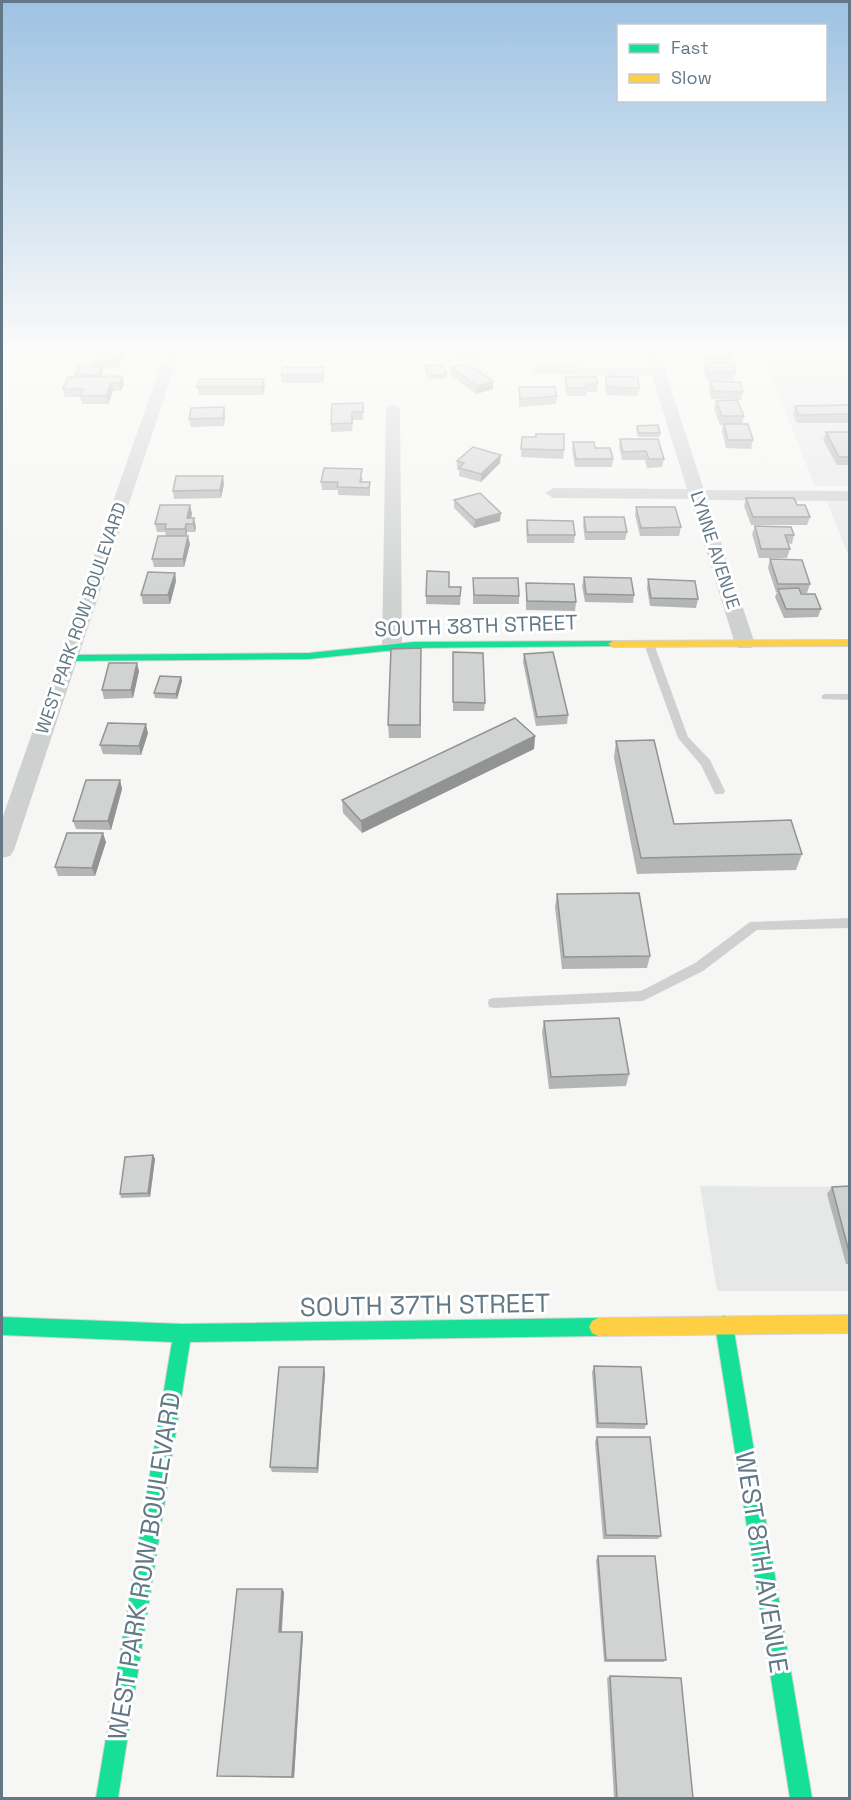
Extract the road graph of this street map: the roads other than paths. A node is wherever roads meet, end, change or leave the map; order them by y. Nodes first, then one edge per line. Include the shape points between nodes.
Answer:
1 (143, 437) edge
2 (393, 437) edge
3 (679, 437) edge
4 (554, 493) dead end
5 (697, 495) junction
6 (849, 496) edge
7 (849, 643) edge
8 (649, 644) junction
9 (745, 644) junction
10 (392, 648) junction
11 (67, 658) junction
12 (826, 697) dead end
13 (849, 697) edge
14 (718, 791) dead end
15 (2, 850) edge
16 (849, 922) edge
17 (494, 1003) dead end
18 (849, 1324) edge
19 (724, 1325) junction
20 (2, 1326) edge
21 (182, 1333) junction
22 (107, 1798) edge
23 (801, 1798) edge

1 - 11 street, WEST PARK ROW BOULEVARD
2 - 10 street
3 - 5 street, LYNNE AVENUE
4 - 5 street
5 - 6 street
5 - 9 street, LYNNE AVENUE
7 - 9 street, SOUTH 38TH STREET
8 - 9 street, SOUTH 38TH STREET
8 - 10 street, SOUTH 38TH STREET
8 - 14 lane via 683,738 706,763
10 - 11 street, SOUTH 38TH STREET via 309,656
11 - 15 street, WEST PARK ROW BOULEVARD
12 - 13 lane
16 - 17 lane via 754,925 699,967 643,996
18 - 19 street, SOUTH 37TH STREET
19 - 21 street, SOUTH 37TH STREET
19 - 23 street, WEST 8TH AVENUE
20 - 21 street, SOUTH 37TH STREET
21 - 22 street, WEST PARK ROW BOULEVARD

